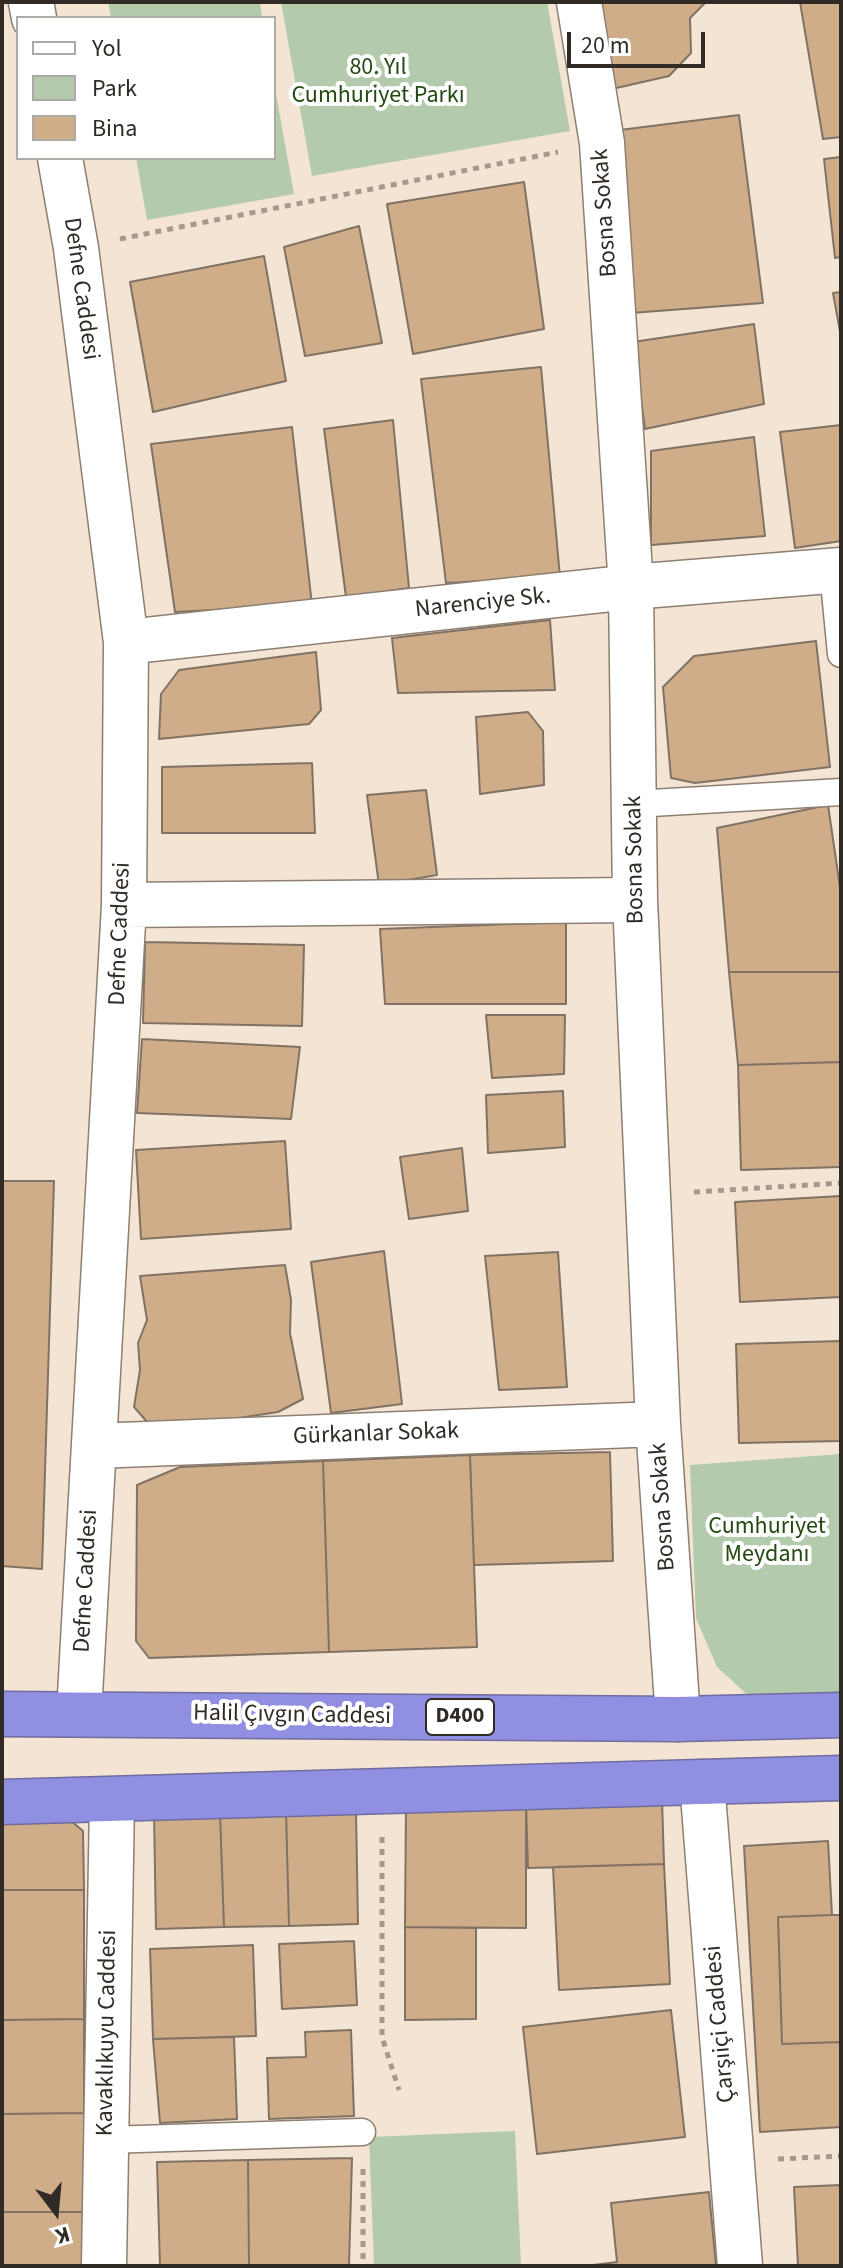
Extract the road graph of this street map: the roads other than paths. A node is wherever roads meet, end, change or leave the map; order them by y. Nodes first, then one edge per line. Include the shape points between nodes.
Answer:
1 (579, 2) edge
2 (60, 160) edge
3 (837, 571) edge
4 (631, 587) junction
5 (126, 642) junction
6 (841, 654) edge
7 (841, 792) edge
8 (634, 804) junction
9 (635, 900) junction
10 (124, 905) junction
11 (658, 1424) junction
12 (95, 1446) junction
13 (79, 1713) junction
14 (2, 1714) edge
15 (841, 1715) edge
16 (678, 1719) junction
17 (841, 1778) edge
18 (702, 1782) junction
19 (112, 1800) junction
20 (2, 1802) edge
21 (362, 2132) road end
22 (106, 2140) junction
23 (104, 2266) edge
24 (740, 2266) edge

1 - 4 street, Bosna Sokak via 602,143
2 - 5 street, Defne Caddesi
3 - 4 street, Narenciye Sk.
3 - 6 lane
4 - 5 street, Narenciye Sk.
4 - 8 street, Bosna Sokak
5 - 10 street, Defne Caddesi
7 - 8 lane
8 - 9 street, Bosna Sokak
9 - 10 street
9 - 11 street, Bosna Sokak
10 - 12 street, Defne Caddesi
11 - 12 street, Gürkanlar Sokak
11 - 16 street, Bosna Sokak
12 - 13 street, Defne Caddesi
13 - 14 highway, D400
13 - 16 highway, Halil Çıvgın Caddesi / D400
15 - 16 highway, Halil Çıvgın Caddesi / D400
17 - 18 highway
18 - 19 highway
18 - 24 street, Çarşıiçi Caddesi
19 - 20 highway
19 - 22 street, Kavaklıkuyu Caddesi
21 - 22 lane
22 - 23 street, Kavaklıkuyu Caddesi

